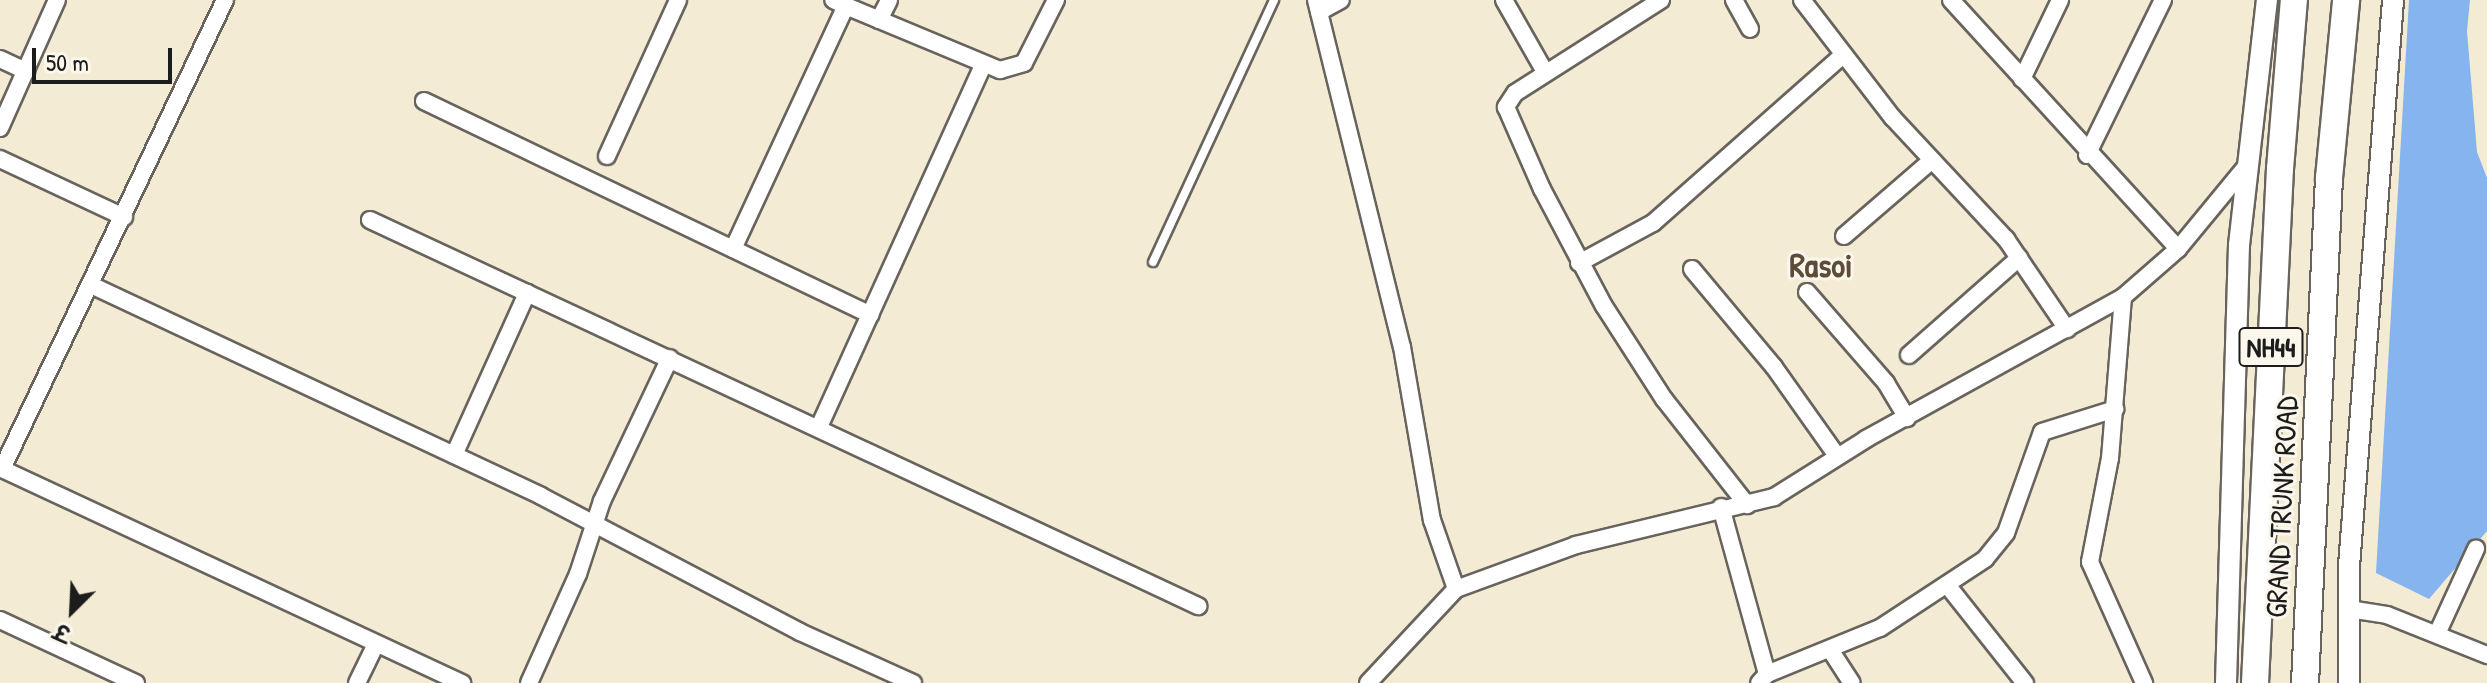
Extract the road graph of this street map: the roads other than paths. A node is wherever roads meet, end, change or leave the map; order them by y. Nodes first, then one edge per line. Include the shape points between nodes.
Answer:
1 (57, 0) edge
2 (225, 0) edge
3 (678, 0) edge
4 (889, 0) edge
5 (1056, 0) edge
6 (1274, 0) edge
7 (1341, 0) edge
8 (1504, 0) edge
9 (1661, 0) edge
10 (1734, 0) edge
11 (1802, 0) edge
12 (1951, 0) edge
13 (2060, 0) edge
14 (2163, 0) edge
15 (2267, 0) edge
16 (2294, 0) edge
17 (2346, 0) edge
18 (2393, 0) edge
19 (840, 3) edge
20 (1318, 6) edge
21 (879, 20) junction
22 (1750, 29) dead end
23 (1843, 55) junction
24 (0, 59) edge
25 (983, 65) junction
26 (26, 71) junction
27 (1545, 72) junction
28 (2022, 79) junction
29 (424, 101) dead end
30 (0, 128) edge
31 (2087, 155) junction
32 (607, 156) dead end
33 (0, 159) edge
34 (1931, 161) junction
35 (2248, 164) junction
36 (124, 217) junction
37 (370, 220) dead end
38 (1844, 236) dead end
39 (733, 249) junction
40 (2178, 249) junction
41 (2019, 258) junction
42 (1153, 262) dead end
43 (1579, 263) junction
44 (1692, 269) dead end
45 (91, 285) junction
46 (1807, 292) dead end
47 (527, 293) junction
48 (2123, 297) junction
49 (870, 315) junction
50 (2067, 329) junction
51 (1909, 355) dead end
52 (670, 358) junction
53 (2115, 409) junction
54 (1907, 418) junction
55 (819, 427) junction
56 (454, 455) junction
57 (1837, 456) junction
58 (1, 468) edge
59 (1747, 505) junction
60 (1721, 507) junction
61 (595, 523) junction
62 (2476, 549) dead end
63 (1948, 586) junction
64 (1456, 589) junction
65 (1198, 606) dead end
66 (2349, 609) junction
67 (0, 620) edge
68 (2437, 634) junction
69 (376, 644) junction
70 (1831, 651) junction
71 (2487, 655) edge
72 (1763, 678) edge
73 (136, 683) edge
74 (357, 683) edge
75 (462, 683) edge
76 (529, 683) edge
77 (913, 683) edge
78 (1368, 683) edge
79 (1852, 683) edge
80 (2025, 683) edge
81 (2144, 683) edge
82 (2226, 683) edge
83 (2255, 683) edge
84 (2305, 683) edge
85 (2349, 683) edge

1 - 26 street
2 - 36 street
3 - 32 street
4 - 21 street
5 - 25 street via 1024,63 1000,70
6 - 42 lane
7 - 20 street
8 - 27 street
9 - 27 street
10 - 22 street
11 - 23 street
12 - 28 street
13 - 28 street
14 - 31 street
15 - 35 street
16 - 83 highway, GRAND TRUNK ROAD / NH44 via 2280,169
17 - 84 highway, GRAND TRUNK ROAD / NH44 via 2329,178
18 - 66 street
19 - 21 street
19 - 39 street
20 - 64 street via 1402,347 1432,520
21 - 25 street
23 - 34 street
23 - 43 street via 1653,223
24 - 26 street
25 - 49 street
26 - 30 street
27 - 43 street via 1515,93 1506,107
28 - 31 street
29 - 39 street
31 - 40 street
33 - 36 street
34 - 38 street
34 - 41 street
35 - 40 street
35 - 82 street via 2239,245
36 - 45 street
37 - 47 street
39 - 49 street
40 - 48 street
41 - 50 street
41 - 51 street
43 - 59 street via 1649,377
44 - 57 street via 1774,367
45 - 56 street
45 - 58 street
46 - 54 street via 1886,383
47 - 52 street
47 - 56 street
48 - 50 street
48 - 53 street
49 - 55 street
50 - 54 street
52 - 55 street
52 - 61 street
53 - 63 street via 2042,432 2006,533 1985,559
53 - 81 street via 2090,562
54 - 57 street
55 - 65 street
56 - 61 street
57 - 59 street via 1800,483
58 - 69 street
59 - 60 street
60 - 64 street via 1530,559
60 - 72 street
61 - 76 street
61 - 77 street via 800,632
62 - 68 street
63 - 70 street
63 - 80 street
64 - 78 street
66 - 68 street via 2387,615
66 - 85 street
67 - 73 street
68 - 71 street
69 - 74 street
69 - 75 street
70 - 72 street
70 - 79 street

